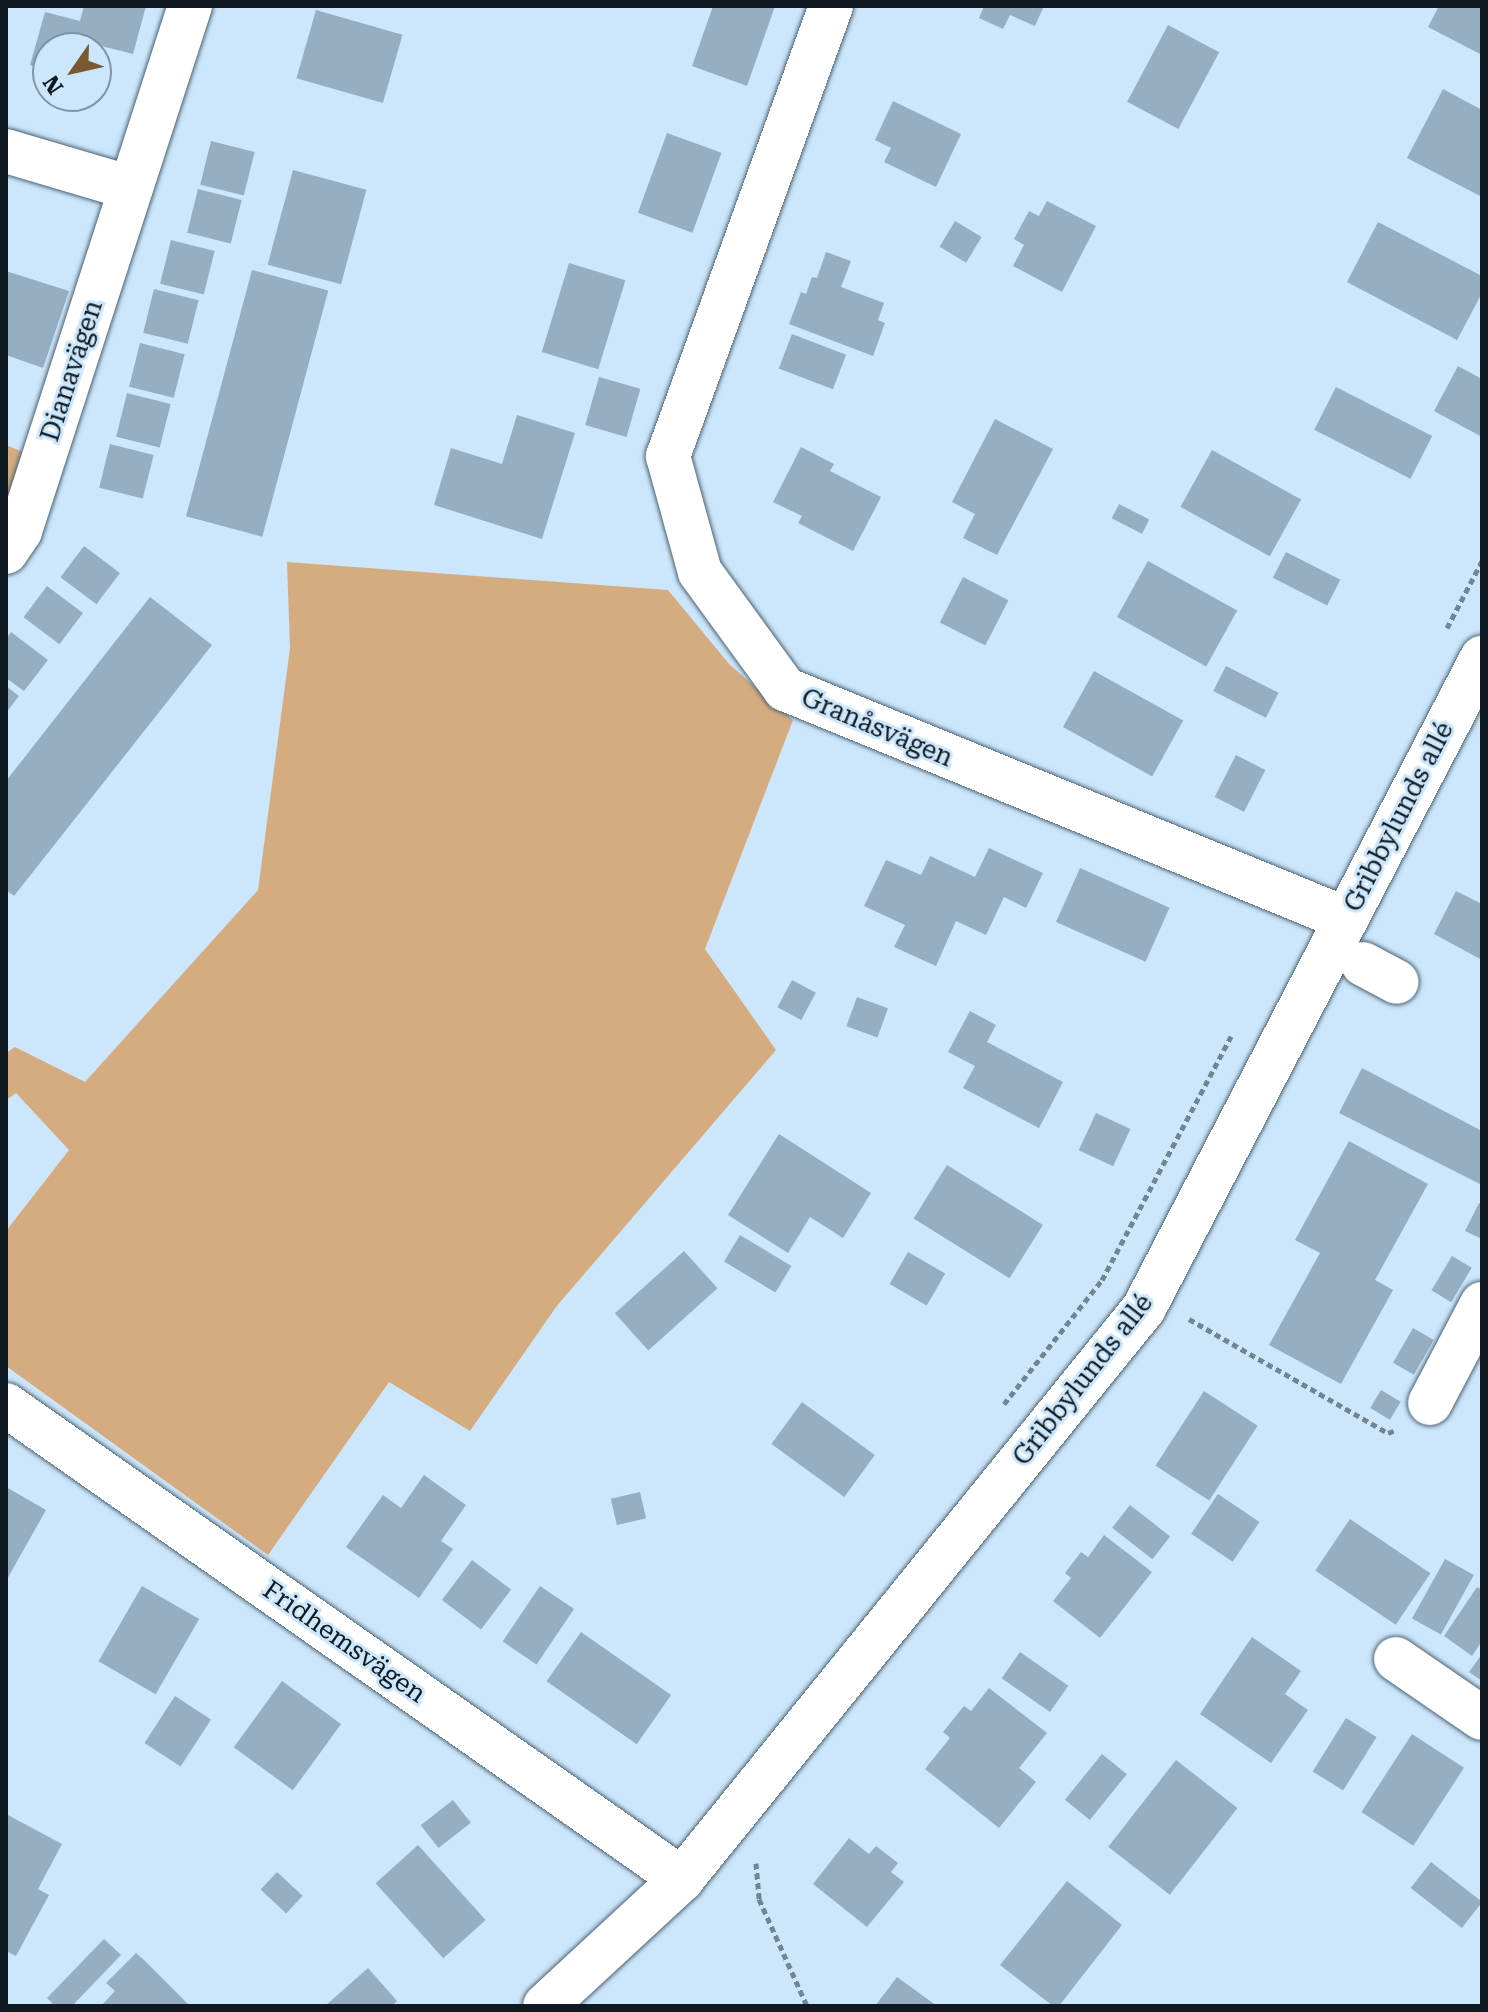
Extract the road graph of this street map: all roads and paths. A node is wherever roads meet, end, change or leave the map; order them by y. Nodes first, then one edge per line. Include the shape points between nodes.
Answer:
1 (190, 6) edge
2 (831, 6) edge
3 (6, 151) edge
4 (131, 188) junction
5 (6, 552) edge
6 (1482, 561) edge
7 (1445, 632) dead end
8 (1482, 658) edge
9 (1346, 919) junction
10 (1236, 1026) dead end
11 (1482, 1304) edge
12 (1181, 1314) dead end
13 (1430, 1403) joint
14 (6, 1405) edge
15 (1003, 1406) dead end
16 (1396, 1659) dead end
17 (1482, 1718) edge
18 (682, 1879) junction
19 (545, 2006) edge

1 - 4 street, Dianavägen
2 - 9 street, Granåsvägen via 668,456 700,572 785,689
3 - 4 street
4 - 5 street, Dianavägen via 20,531
6 - 7 path
8 - 9 street, Gribbylunds allé
9 - 18 street, Gribbylunds allé via 1144,1308
10 - 15 path via 1102,1280
11 - 13 street
12 - 13 path via 1388,1433 1414,1424
14 - 18 street, Fridhemsvägen
16 - 17 street
18 - 19 street, Gribbylunds allé

